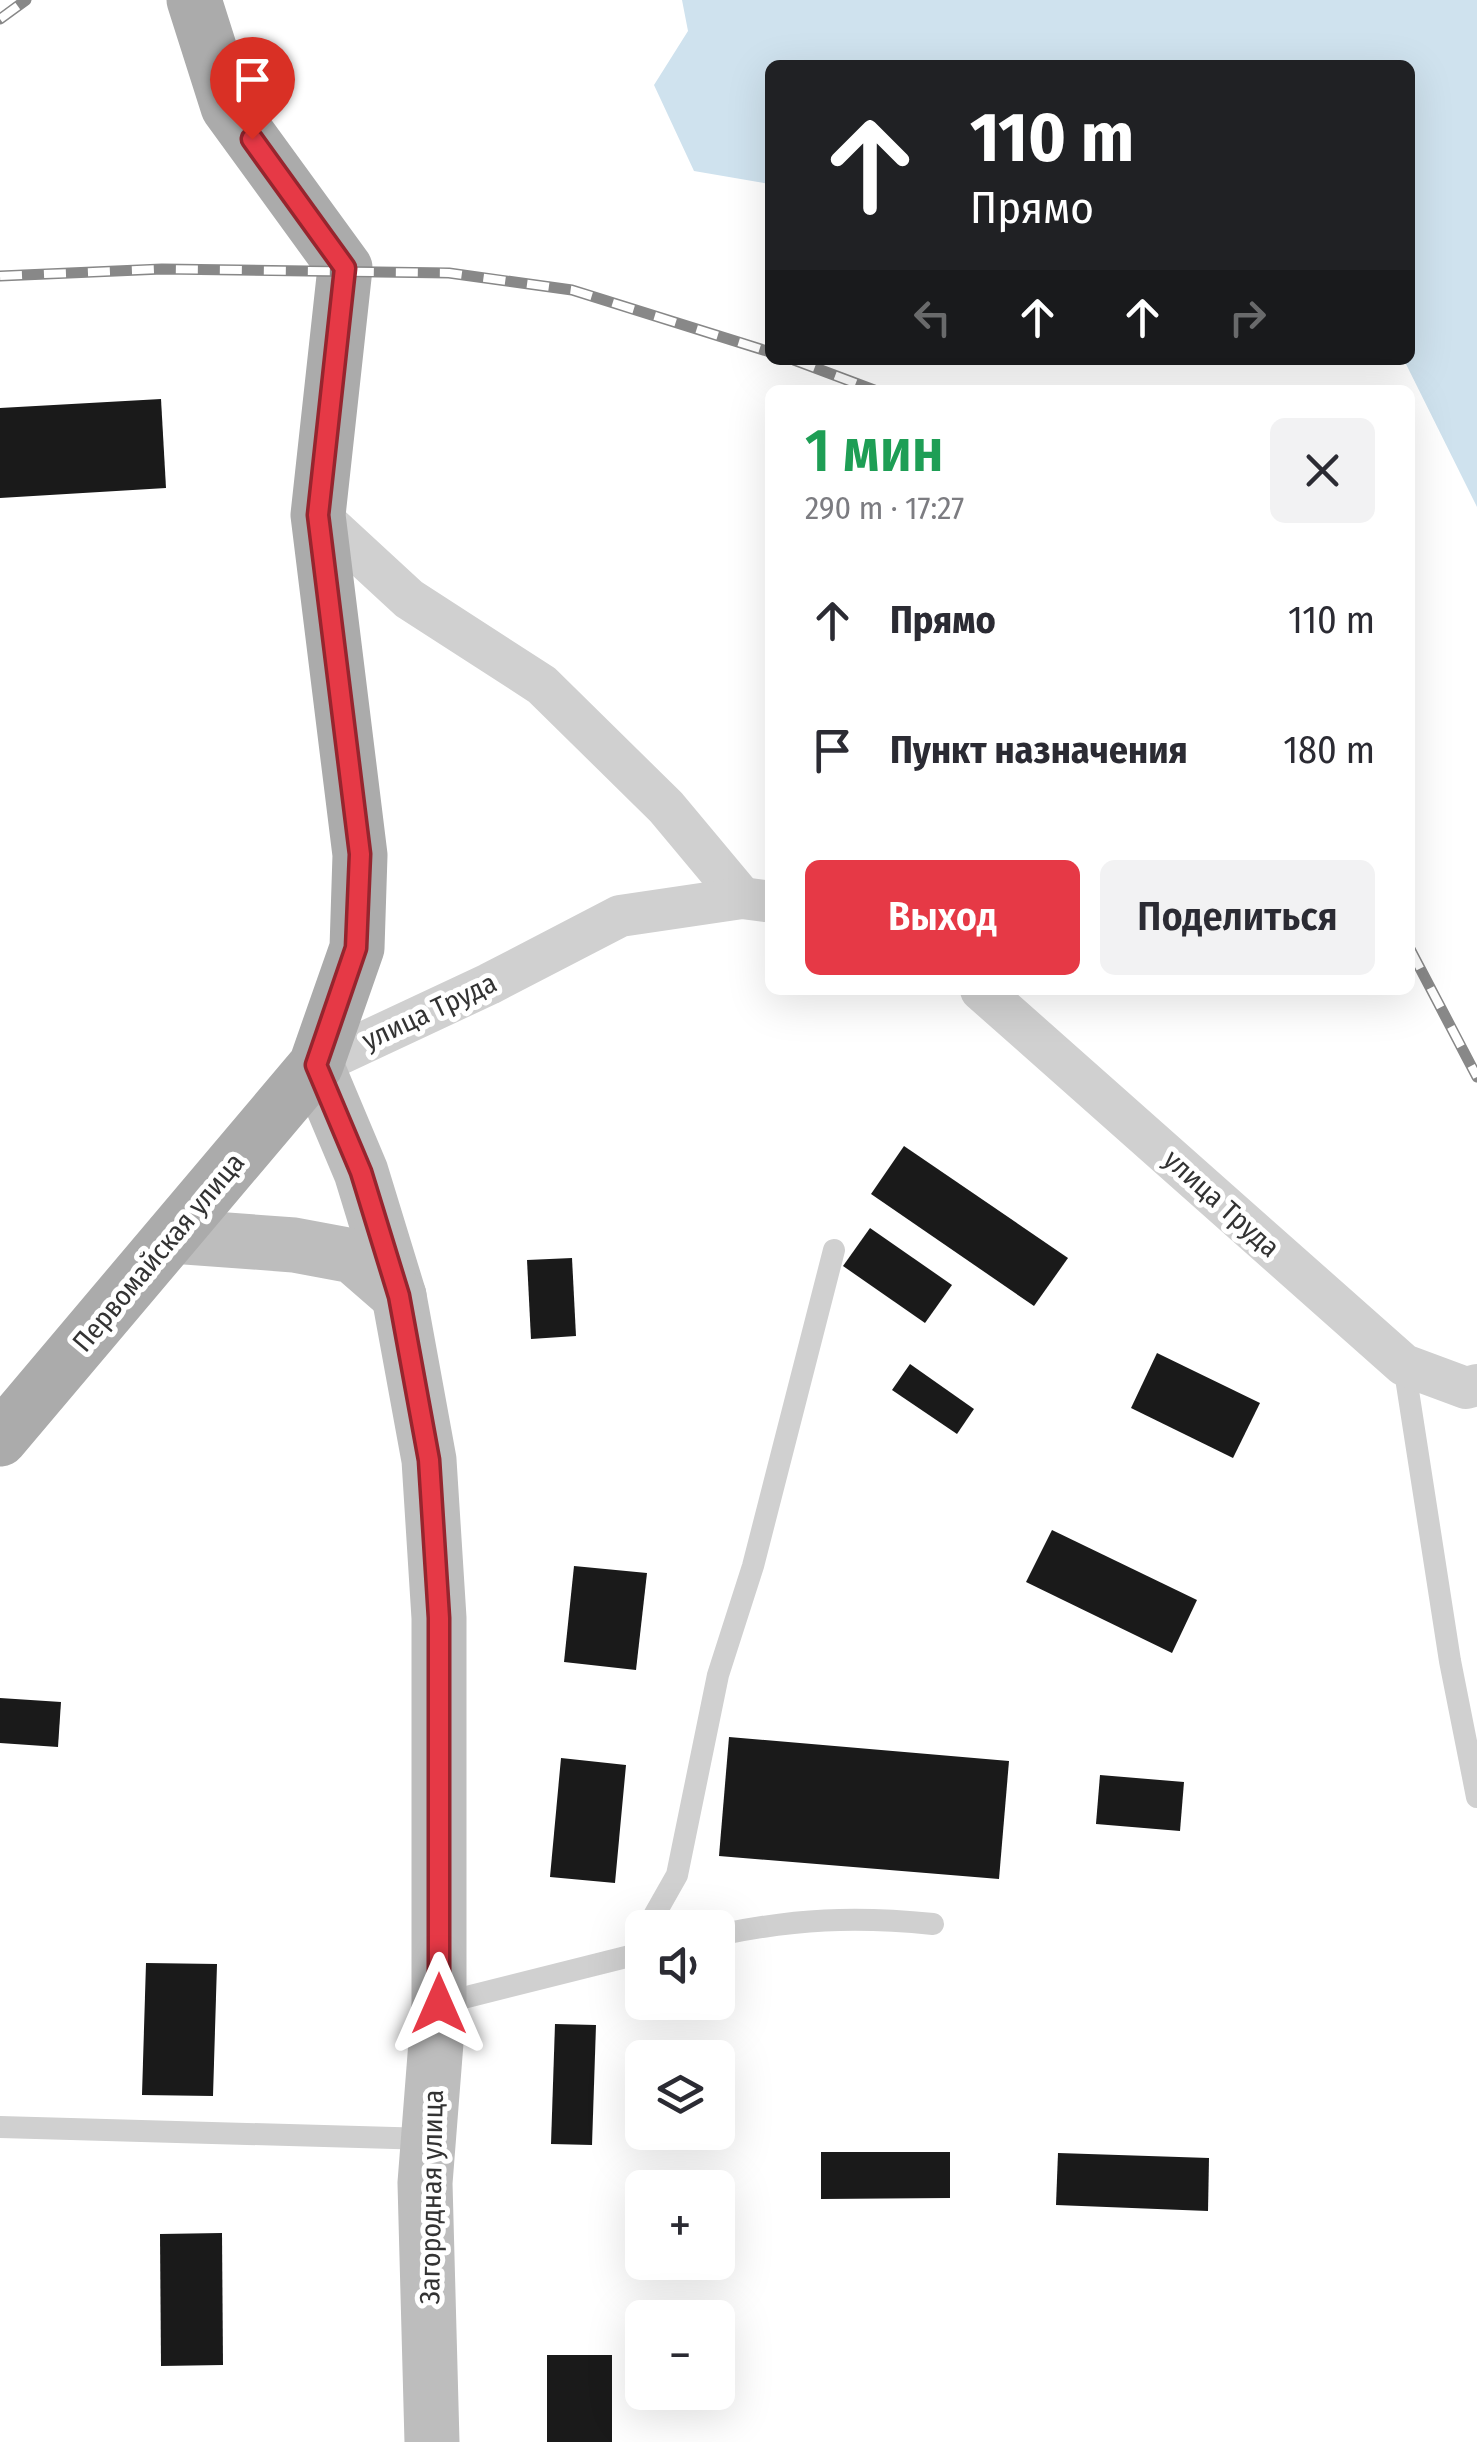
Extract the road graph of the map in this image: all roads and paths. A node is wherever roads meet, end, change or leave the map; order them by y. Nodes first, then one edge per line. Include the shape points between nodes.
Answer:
1 (198, 2) edge
2 (318, 515) junction
3 (756, 900) edge
4 (987, 995) edge
5 (316, 1065) junction
6 (172, 1236) junction
7 (834, 1250) dead end
8 (399, 1296) junction
9 (1404, 1365) junction
10 (1477, 1385) edge
11 (0, 1440) edge
12 (1477, 1796) edge
13 (657, 1910) edge
14 (932, 1924) dead end
15 (735, 1931) edge
16 (625, 1958) edge
17 (439, 2004) junction
18 (0, 2127) edge
19 (428, 2139) junction
20 (432, 2442) edge

1 - 2 main road via 228,107 345,268
2 - 3 street via 410,599 542,685
2 - 5 main road via 360,854 356,948
3 - 5 street, улица Труда via 620,916
4 - 9 street, улица Труда
5 - 6 main road, Первомайская улица
5 - 8 street, Загородная улица via 361,1172
6 - 8 street via 354,1256
6 - 11 main road, Первомайская улица
7 - 13 lane via 754,1566 718,1675 677,1875
8 - 17 street, Загородная улица via 429,1460 439,1618
9 - 10 street, улица Труда via 1466,1388
9 - 12 lane
14 - 15 lane via 856,1916
16 - 17 lane
17 - 19 street, Загородная улица
18 - 19 lane
19 - 20 street, Загородная улица

